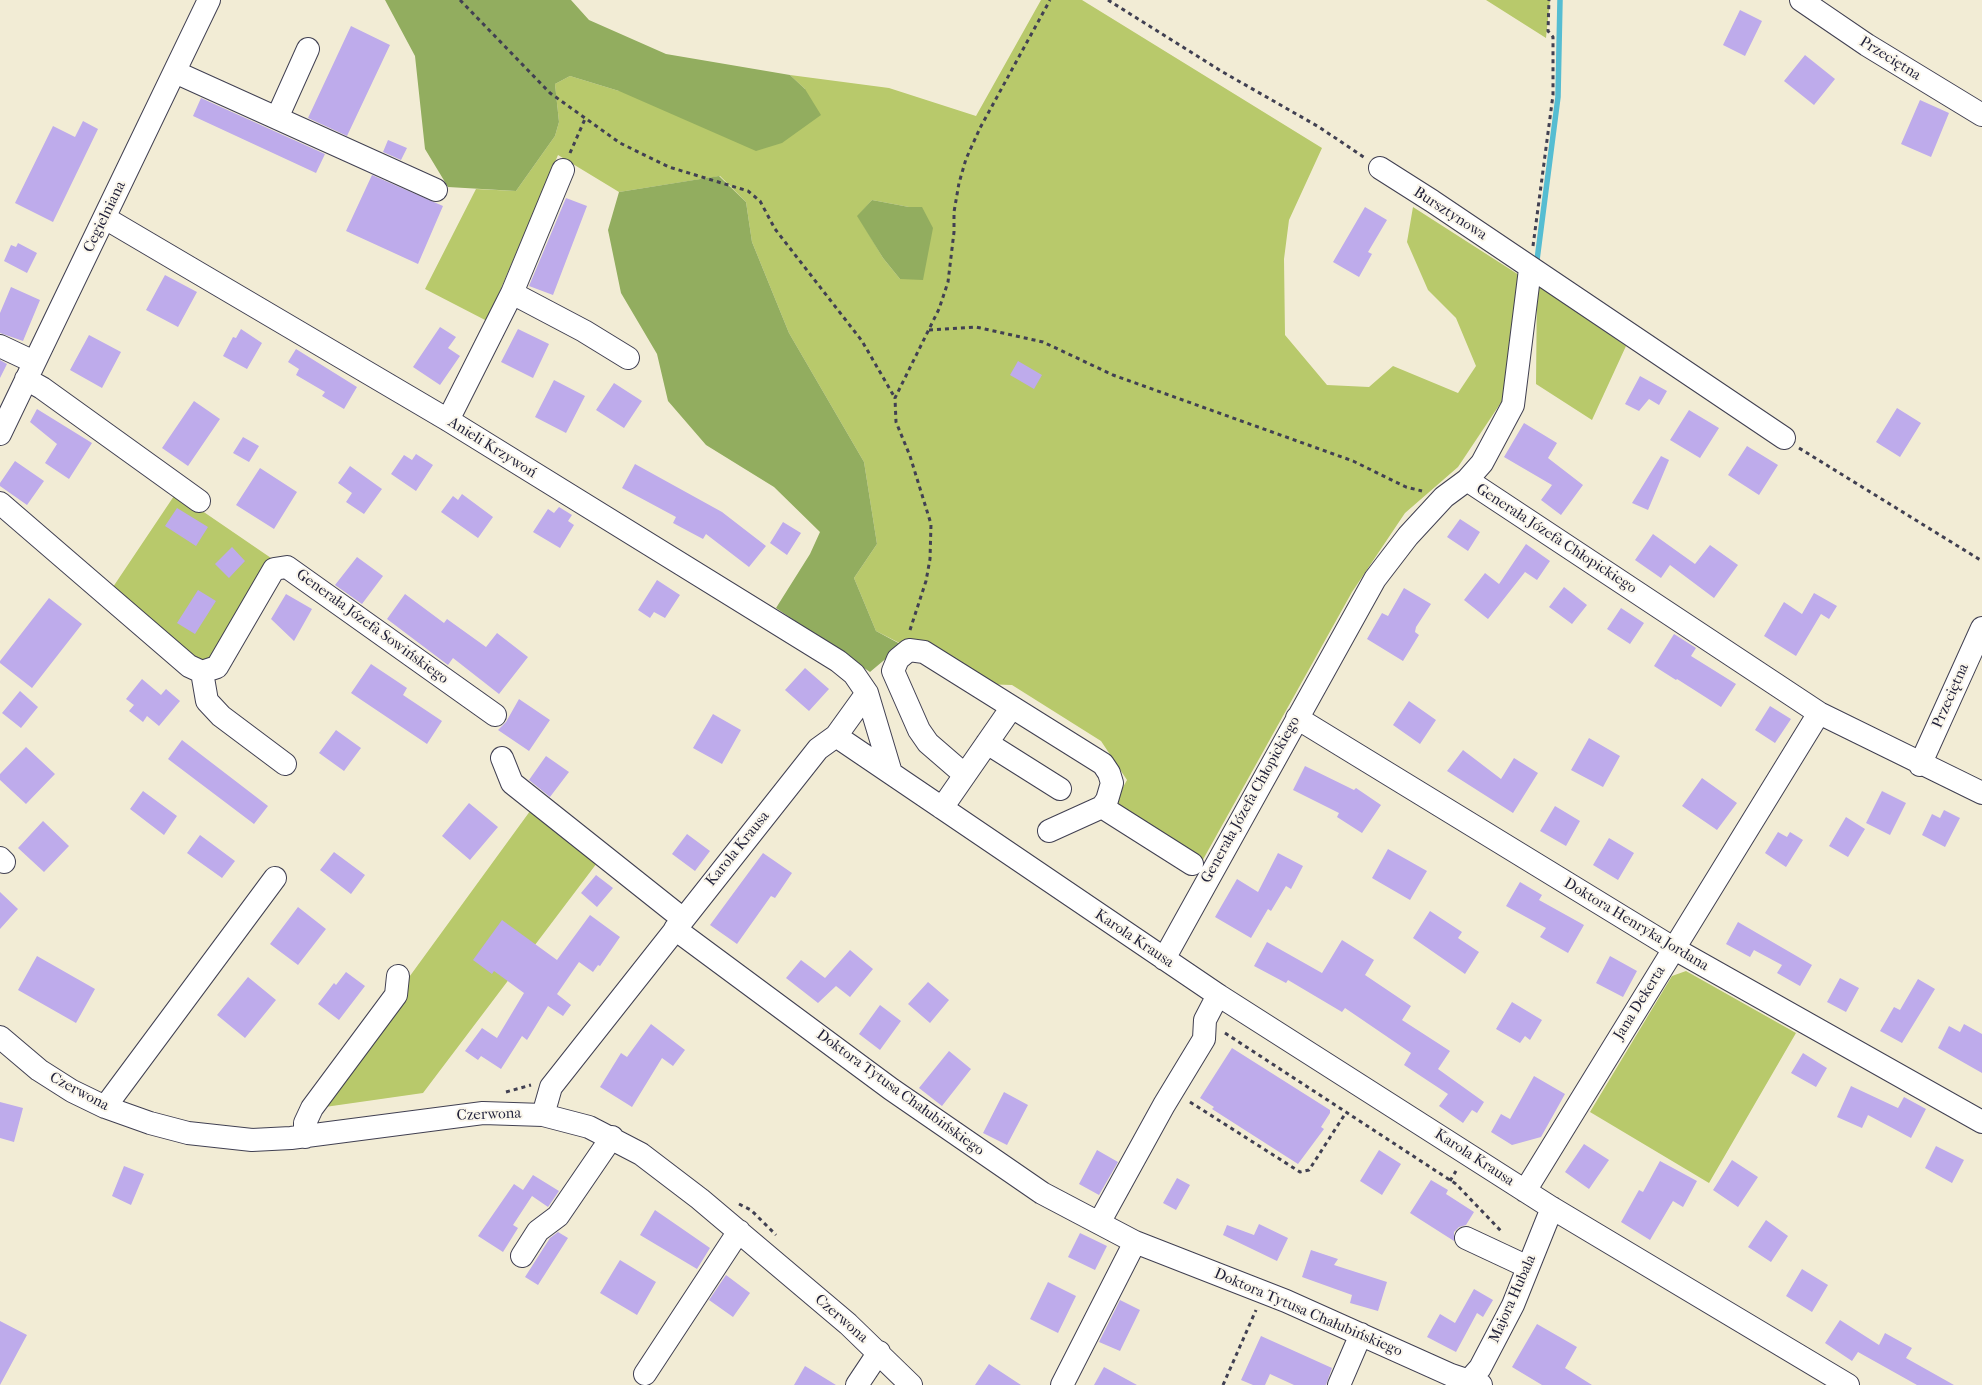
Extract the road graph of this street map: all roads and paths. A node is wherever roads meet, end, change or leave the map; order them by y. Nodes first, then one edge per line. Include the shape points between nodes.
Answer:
1 (209, 0) edge
2 (460, 0) edge
3 (1050, 0) edge
4 (1108, 0) edge
5 (1549, 0) edge
6 (1801, 0) edge
7 (308, 49) dead end
8 (175, 72) junction
9 (1982, 115) edge
10 (277, 118) junction
11 (585, 119) junction
12 (1380, 168) joint
13 (563, 170) joint
14 (436, 190) dead end
15 (105, 218) junction
16 (1530, 269) junction
17 (512, 293) junction
18 (928, 330) junction
19 (0, 346) edge
20 (628, 358) dead end
21 (30, 371) junction
22 (895, 398) junction
23 (448, 420) junction
24 (0, 434) edge
25 (1784, 438) joint
26 (1467, 480) junction
27 (1444, 497) junction
28 (199, 501) dead end
29 (0, 502) edge
30 (1982, 562) edge
31 (1982, 628) edge
32 (909, 650) junction
33 (202, 672) junction
34 (867, 693) junction
35 (1012, 707) junction
36 (1819, 713) junction
37 (495, 715) dead end
38 (1297, 718) junction
39 (836, 736) junction
40 (987, 743) junction
41 (502, 758) dead end
42 (285, 764) dead end
43 (1920, 765) junction
44 (891, 773) junction
45 (965, 775) junction
46 (1060, 789) dead end
47 (1982, 793) edge
48 (1102, 807) junction
49 (942, 808) junction
50 (1049, 831) dead end
51 (1192, 864) dead end
52 (275, 878) dead end
53 (679, 924) junction
54 (1673, 948) junction
55 (1164, 959) junction
56 (398, 976) dead end
57 (1218, 995) junction
58 (1205, 1020) junction
59 (0, 1037) edge
60 (551, 1087) junction
61 (1173, 1091) junction
62 (497, 1095) dead end
63 (105, 1107) junction
64 (1345, 1114) junction
65 (542, 1115) junction
66 (1982, 1122) edge
67 (305, 1137) junction
68 (612, 1137) junction
69 (1458, 1167) dead end
70 (1450, 1181) junction
71 (1525, 1191) junction
72 (735, 1201) dead end
73 (1552, 1208) junction
74 (1100, 1223) junction
75 (739, 1231) junction
76 (1502, 1232) dead end
77 (1466, 1238) dead end
78 (780, 1239) dead end
79 (1135, 1242) junction
80 (522, 1256) dead end
81 (1528, 1267) junction
82 (1258, 1290) junction
83 (1361, 1334) junction
84 (879, 1352) junction
85 (645, 1374) dead end
86 (1472, 1384) edge
87 (856, 1385) edge
88 (911, 1385) edge
89 (1062, 1385) edge
90 (1224, 1385) edge
91 (1339, 1385) edge
92 (1848, 1385) edge

1 - 8 street, Cegielniana
2 - 11 path via 550,93
3 - 18 path via 966,159 954,212 948,282
4 - 12 path via 1319,126
5 - 16 path via 1553,95
6 - 9 street, Przeciętna via 1867,45
7 - 10 street
8 - 10 street
8 - 15 street, Cegielniana
10 - 14 street
11 - 13 path
11 - 22 path via 620,143 669,167 748,191 760,200 776,229 862,341
12 - 16 street, Bursztynowa
13 - 17 street
15 - 21 street, Cegielniana
15 - 23 street, Anieli Krzywoń
16 - 25 street, Bursztynowa
16 - 26 street via 1513,405 1482,463
17 - 20 street
17 - 23 street
18 - 22 path
18 - 27 path via 976,326 1043,342 1112,375 1353,461 1406,487
19 - 21 street
21 - 24 street, Cegielniana
21 - 28 street via 42,388
22 - 32 path via 896,422 931,524 927,574 911,626
23 - 34 street, Anieli Krzywoń via 838,661 854,674
25 - 30 path
26 - 27 street, Generała Józefa Chłopickiego
26 - 36 street, Generała Józefa Chłopickiego
27 - 38 street, Generała Józefa Chłopickiego via 1375,579
29 - 33 street via 189,666
31 - 43 street, Przeciętna
32 - 35 street via 924,652
32 - 45 street via 898,659 894,671 919,730
33 - 37 street, Generała Józefa Sowińskiego via 217,667 274,569 287,566
33 - 42 street via 207,701 221,716
34 - 39 street
34 - 44 street, Anieli Krzywoń
35 - 40 street
35 - 48 street via 1103,764 1112,783
36 - 43 street, Generała Józefa Chłopickiego
36 - 54 street, Jana Dekerta
38 - 54 street, Doktora Henryka Jordana
38 - 55 street, Generała Józefa Chłopickiego
39 - 44 street, Karola Krausa
39 - 53 street, Karola Krausa via 818,749
40 - 45 street
40 - 46 street
41 - 53 street, Doktora Tytusa Chałubińskiego via 512,783
43 - 47 street, Generała Józefa Chłopickiego
44 - 49 street, Karola Krausa
45 - 49 street
48 - 50 street
48 - 51 street
49 - 55 street, Karola Krausa
52 - 63 street
53 - 60 street, Karola Krausa
53 - 74 street, Doktora Tytusa Chałubińskiego via 891,1089 1042,1193
54 - 66 street, Doktora Henryka Jordana
54 - 71 street, Jana Dekerta
55 - 57 street, Karola Krausa
56 - 67 street via 396,995 312,1108
57 - 58 street
57 - 71 street, Karola Krausa
58 - 61 street via 1204,1039
58 - 64 path
59 - 63 street, Czerwona via 39,1070
60 - 62 path via 542,1082
60 - 65 street, Karola Krausa
61 - 64 path via 1300,1172 1309,1170
61 - 74 street
63 - 67 street, Czerwona via 150,1124 188,1133 252,1140
64 - 70 path
65 - 67 street, Czerwona via 483,1113
65 - 68 street, Czerwona via 580,1124
68 - 75 street, Czerwona via 664,1170
68 - 80 street via 558,1216 538,1231
69 - 70 path
70 - 76 path
71 - 73 street, Karola Krausa
72 - 78 path via 751,1210
73 - 81 street, Majora Hubala
73 - 92 street, Karola Krausa
74 - 79 street, Doktora Tytusa Chałubińskiego
75 - 84 street, Czerwona
75 - 85 street
77 - 81 street
79 - 82 street, Doktora Tytusa Chałubińskiego
79 - 89 street
81 - 86 street, Majora Hubala via 1513,1305
82 - 83 street, Doktora Tytusa Chałubińskiego
82 - 90 path via 1259,1302
83 - 86 street, Doktora Tytusa Chałubińskiego
83 - 91 street
84 - 87 street
84 - 88 street, Czerwona

